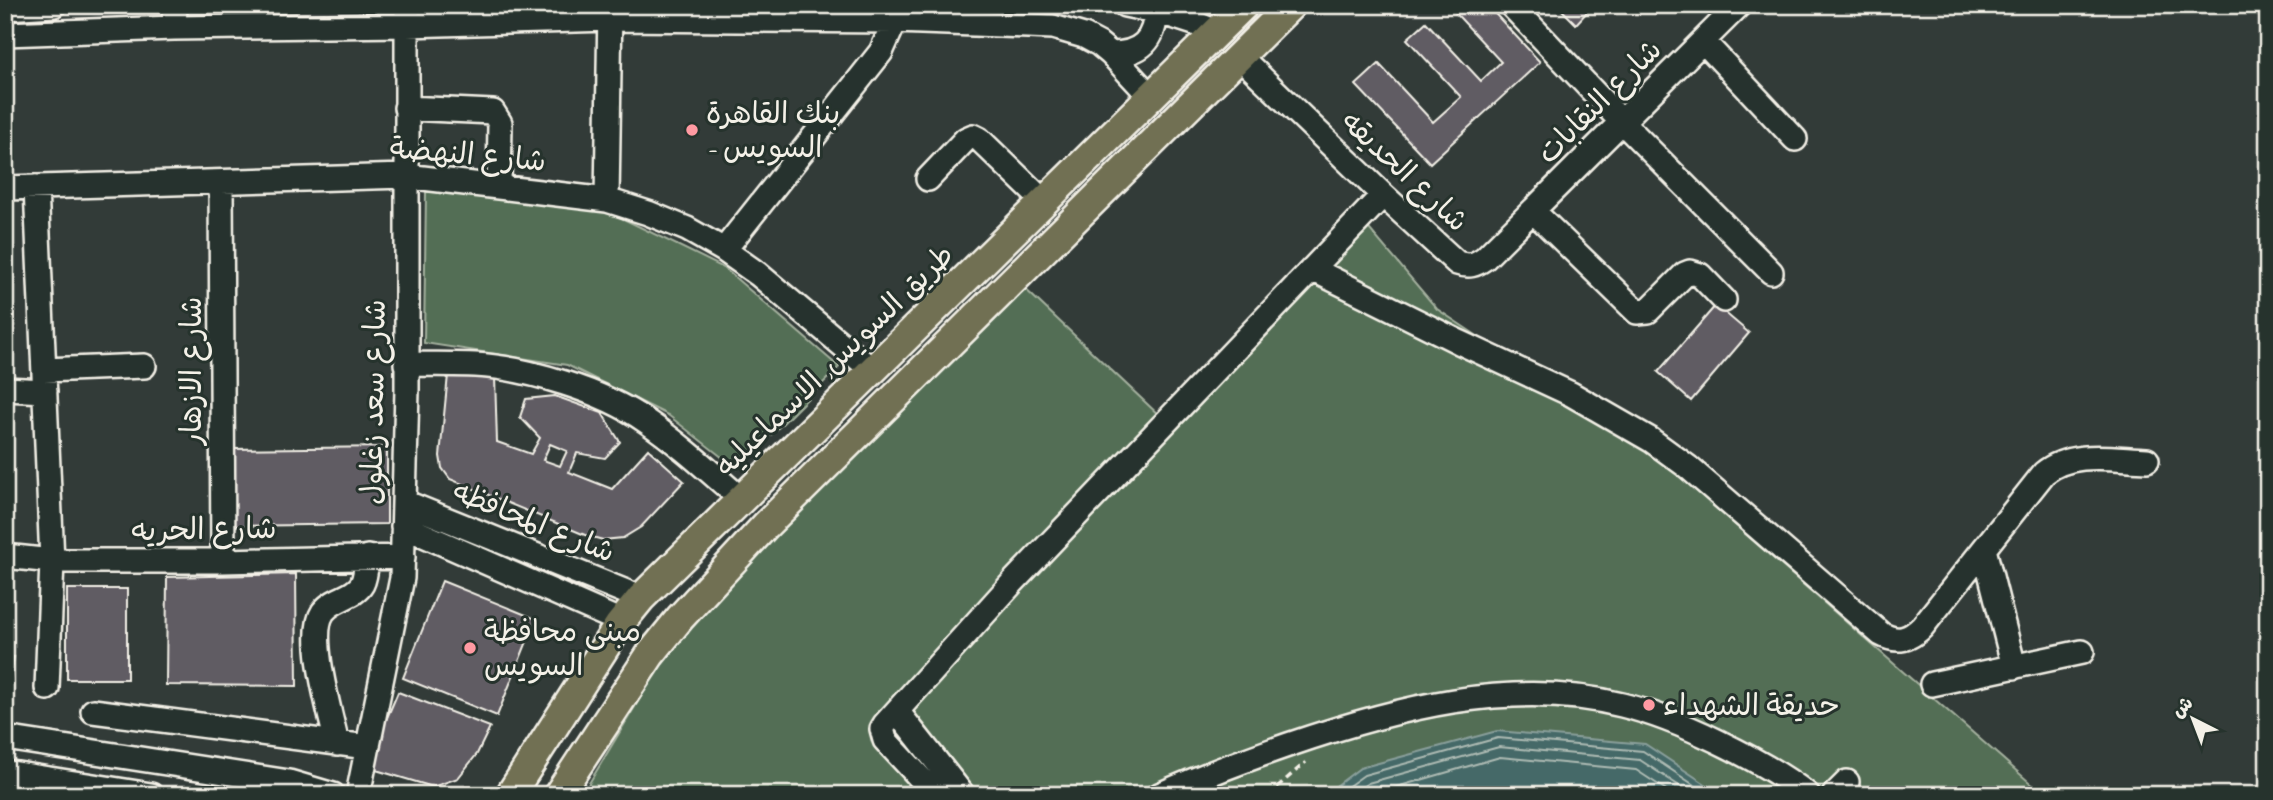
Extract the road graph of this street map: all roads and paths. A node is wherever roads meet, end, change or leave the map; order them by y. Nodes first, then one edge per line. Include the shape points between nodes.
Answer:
1 (54, 5) edge
2 (1125, 5) edge
3 (1244, 5) edge
4 (1291, 5) edge
5 (1511, 5) edge
6 (1739, 5) edge
7 (5, 8) edge
8 (1156, 10) junction
9 (610, 12) edge
10 (896, 13) edge
11 (407, 15) edge
12 (174, 17) edge
13 (1217, 32) junction
14 (5, 34) edge
15 (1703, 41) junction
16 (1111, 54) junction
17 (1239, 56) junction
18 (1151, 97) junction
19 (406, 108) junction
20 (1622, 122) junction
21 (1795, 139) dead end
22 (406, 176) junction
23 (928, 178) dead end
24 (221, 181) junction
25 (36, 187) junction
26 (499, 187) junction
27 (5, 188) edge
28 (1383, 195) junction
29 (607, 200) junction
30 (1044, 202) junction
31 (1533, 211) junction
32 (724, 250) junction
33 (1312, 269) junction
34 (1770, 272) dead end
35 (1724, 300) dead end
36 (406, 364) junction
37 (144, 366) dead end
38 (872, 370) junction
39 (44, 381) junction
40 (5, 389) edge
41 (2147, 460) dead end
42 (741, 499) junction
43 (404, 502) junction
44 (403, 526) junction
45 (1984, 549) junction
46 (5, 556) edge
47 (367, 557) junction
48 (403, 557) junction
49 (52, 561) junction
50 (223, 561) junction
51 (635, 592) junction
52 (680, 618) junction
53 (612, 623) junction
54 (2082, 652) dead end
55 (650, 655) junction
56 (2014, 667) junction
57 (1932, 684) dead end
58 (47, 688) dead end
59 (93, 711) dead end
60 (5, 738) edge
61 (36, 743) junction
62 (337, 744) junction
63 (367, 747) junction
64 (5, 772) edge
65 (30, 776) junction
66 (934, 782) edge
67 (323, 793) edge
68 (151, 795) edge
69 (358, 795) edge
70 (510, 795) edge
71 (558, 795) edge
72 (963, 795) edge
73 (1159, 795) edge
74 (1808, 795) edge

1 - 7 street
2 - 8 street
3 - 13 main road, طريق السويس, الاسماعيليه
4 - 17 main road
5 - 20 street
6 - 15 street, شارع النقابات
8 - 13 street
8 - 16 street via 1155,25 1139,48
9 - 10 street
9 - 11 street
9 - 29 street
10 - 16 street via 1053,27 1084,36
10 - 32 street via 881,52
11 - 12 street
11 - 19 street, شارع سعد زغلول
12 - 14 street
13 - 18 main road, طريق السويس, الاسماعيليه
15 - 20 street, شارع النقابات
15 - 21 street
16 - 18 street
17 - 28 street, شارع الحديقه
17 - 52 main road via 766,525
18 - 30 main road, طريق السويس, الاسماعيليه
19 - 22 street, شارع سعد زغلول
19 - 26 street via 493,112 500,122
20 - 31 street, شارع النقابات
20 - 34 street
22 - 24 street, شارع النهضة
22 - 26 street, شارع النهضة
22 - 36 street, شارع سعد زغلول
23 - 30 street via 973,136
24 - 25 street, شارع النهضة
24 - 50 street, شارع الازهار
25 - 27 street, شارع النهضة
25 - 39 street
26 - 29 street, شارع النهضة
28 - 31 street, شارع الحديقه via 1466,267 1485,258
28 - 33 street
29 - 32 street, شارع النهضة via 687,229
30 - 38 main road, طريق السويس, الاسماعيليه
31 - 35 street via 1637,312 1648,311 1690,272 1700,275
32 - 38 street, شارع النهضة
33 - 45 street via 1571,394 1651,440 1891,639 1914,635
33 - 66 street via 1013,582 886,724 885,740
36 - 42 street via 478,365 564,382 605,398 644,419
36 - 43 street, شارع سعد زغلول
37 - 39 street
38 - 42 main road, طريق السويس, الاسماعيليه
39 - 40 street
39 - 49 street
41 - 45 street via 2073,458 2053,466
42 - 51 main road, طريق السويس, الاسماعيليه
43 - 44 street, شارع سعد زغلول
43 - 51 street, شارع المحافظه
44 - 48 street, شارع سعد زغلول
44 - 53 street
45 - 56 street
46 - 49 street, شارع الحريه
47 - 48 street, شارع الحريه
47 - 50 street, شارع الحريه
47 - 62 street via 361,586 325,609 318,626 321,679
48 - 63 street, شارع سعد زغلول
49 - 50 street, شارع الحريه
49 - 58 street
51 - 52 main road via 662,612
51 - 53 main road, طريق السويس, الاسماعيليه
52 - 55 main road
53 - 55 main road via 622,633 640,639
53 - 70 main road, طريق السويس, الاسماعيليه
54 - 56 street
55 - 71 main road
56 - 57 street
59 - 62 street
60 - 61 street
61 - 65 street
61 - 67 street via 289,782
62 - 63 street
63 - 69 street, شارع سعد زغلول
64 - 65 street
65 - 68 street
66 - 72 street
73 - 74 street via 1247,759 1400,710 1508,695 1621,704 1675,721 1765,765

